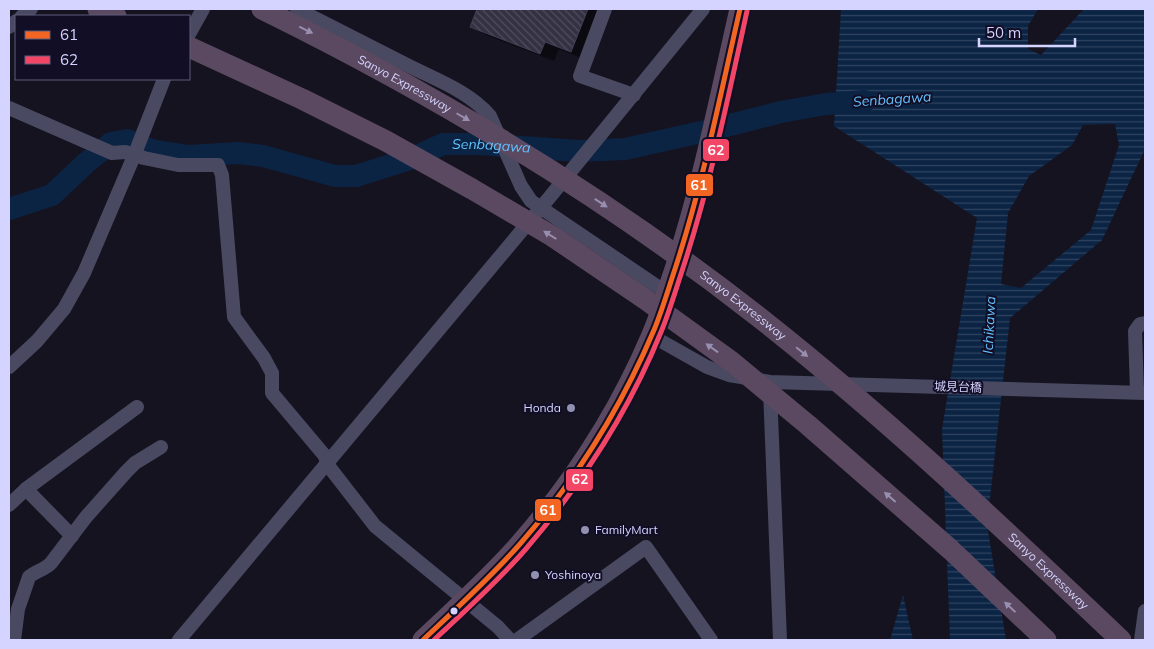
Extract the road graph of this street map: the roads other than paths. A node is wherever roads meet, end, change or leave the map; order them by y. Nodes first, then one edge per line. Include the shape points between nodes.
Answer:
1 (98, 9) edge
2 (203, 9) edge
3 (262, 9) edge
4 (297, 9) edge
5 (605, 9) edge
6 (703, 9) edge
7 (740, 9) edge
8 (113, 15) edge
9 (190, 32) edge
10 (190, 47) edge
11 (164, 80) edge
12 (634, 96) junction
13 (9, 108) edge
14 (134, 156) junction
15 (540, 208) junction
16 (666, 293) junction
17 (1145, 323) edge
18 (652, 336) junction
19 (9, 367) edge
20 (775, 382) junction
21 (1141, 392) edge
22 (138, 407) dead end
23 (161, 447) dead end
24 (327, 464) junction
25 (26, 490) junction
26 (9, 505) edge
27 (72, 536) junction
28 (465, 601) junction
29 (1145, 611) edge
30 (14, 640) edge
31 (179, 640) edge
32 (423, 640) edge
33 (510, 640) edge
34 (517, 640) edge
35 (711, 640) edge
36 (780, 640) edge
37 (1046, 640) edge
38 (1121, 640) edge
39 (1140, 640) edge

1 - 8 highway
2 - 9 street
3 -> 38 highway, Sanyo Expressway, bridge via 350,53 527,155 689,265 759,317 925,457
4 - 15 street, bridge via 482,107 490,116 521,186
5 - 12 street via 580,76
6 - 12 street
7 - 16 highway via 686,236
37 -> 10 highway, bridge via 951,550 808,425 732,362 645,299 552,236 395,146
11 - 14 street
12 - 15 street
13 - 14 street via 112,153 125,152
14 - 19 street via 84,273 64,309
14 - 24 street via 178,165 218,165 222,175 234,317 272,373 272,393 324,456
15 - 16 street
15 - 24 street
16 - 18 highway
17 - 21 street via 1135,331
18 - 20 street, 城見台橋 via 729,375
18 - 28 highway via 614,411 576,471 519,544
20 - 21 street, 城見台橋
20 - 36 street
22 - 25 street
23 - 27 street via 126,472
24 - 28 street via 376,526
24 - 31 street
25 - 26 street
25 - 27 street
27 - 30 street via 48,567 29,577 18,609
28 - 32 highway
28 - 33 street
29 - 39 street
34 - 35 street via 646,547

